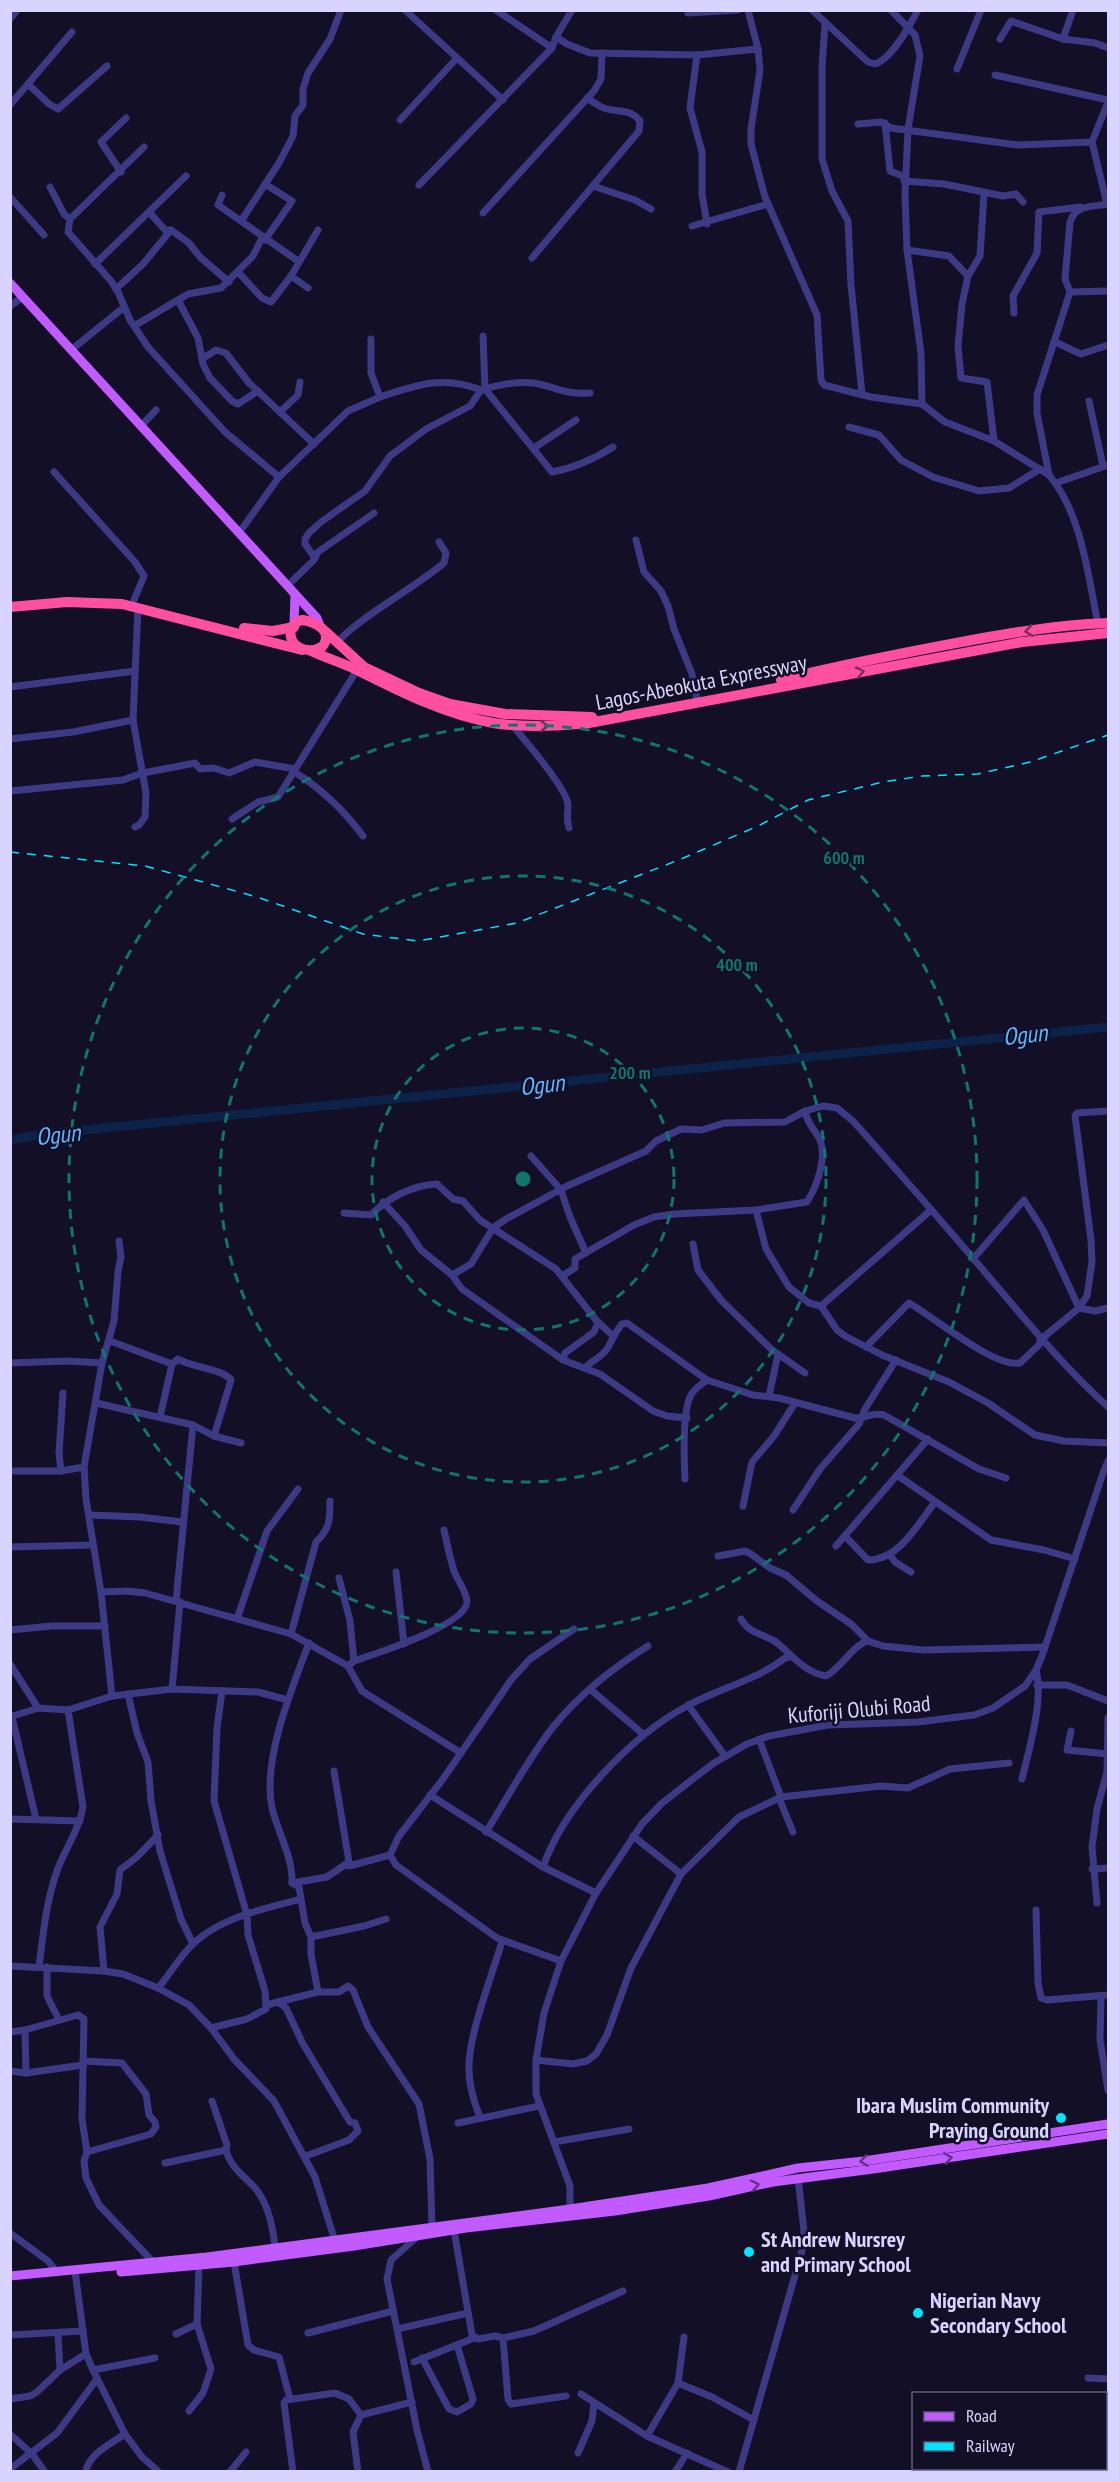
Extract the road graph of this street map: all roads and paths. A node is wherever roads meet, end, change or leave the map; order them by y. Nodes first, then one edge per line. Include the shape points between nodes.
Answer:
1 (17, 10) edge
2 (341, 10) edge
3 (405, 10) edge
4 (572, 10) edge
5 (738, 10) edge
6 (748, 10) edge
7 (812, 10) edge
8 (891, 10) edge
9 (918, 10) edge
10 (981, 10) edge
11 (1073, 10) edge
12 (501, 12) edge
13 (688, 13) dead end
14 (10, 19) edge
15 (825, 24) junction
16 (908, 28) junction
17 (72, 32) dead end
18 (556, 37) junction
19 (1000, 39) dead end
20 (1063, 39) junction
21 (552, 48) junction
22 (1108, 48) edge
23 (758, 49) junction
24 (603, 53) junction
25 (697, 55) junction
26 (456, 59) junction
27 (107, 66) dead end
28 (957, 69) dead end
29 (995, 75) dead end
30 (28, 84) junction
31 (587, 98) junction
32 (503, 100) junction
33 (1108, 101) edge
34 (10, 105) edge
35 (126, 118) dead end
36 (400, 120) dead end
37 (885, 123) junction
38 (858, 124) dead end
39 (908, 129) junction
40 (1092, 142) junction
41 (144, 147) dead end
42 (121, 172) junction
43 (186, 176) dead end
44 (905, 179) junction
45 (266, 184) junction
46 (419, 185) dead end
47 (593, 186) junction
48 (50, 187) dead end
49 (984, 194) junction
50 (222, 195) dead end
51 (11, 197) edge
52 (1023, 202) dead end
53 (768, 204) junction
54 (1108, 204) edge
55 (1080, 207) junction
56 (651, 209) dead end
57 (150, 213) junction
58 (483, 213) dead end
59 (70, 219) junction
60 (241, 221) junction
61 (707, 224) junction
62 (692, 226) dead end
63 (171, 230) junction
64 (318, 230) dead end
65 (44, 235) dead end
66 (264, 239) junction
67 (907, 250) junction
68 (532, 258) dead end
69 (298, 261) junction
70 (95, 264) junction
71 (238, 272) junction
72 (291, 276) junction
73 (968, 276) junction
74 (229, 282) junction
75 (10, 283) edge
76 (308, 288) dead end
77 (116, 289) junction
78 (1108, 291) edge
79 (1070, 292) junction
80 (23, 297) junction
81 (178, 300) junction
82 (10, 306) edge
83 (123, 308) junction
84 (1014, 313) dead end
85 (134, 326) junction
86 (483, 336) dead end
87 (371, 339) dead end
88 (1055, 342) junction
89 (1108, 345) edge
90 (71, 350) junction
91 (202, 359) junction
92 (300, 382) dead end
93 (483, 390) junction
94 (258, 391) junction
95 (590, 393) dead end
96 (862, 394) junction
97 (380, 398) junction
98 (1089, 401) dead end
99 (922, 404) junction
100 (156, 410) dead end
101 (280, 412) junction
102 (576, 420) dead end
103 (141, 426) junction
104 (849, 427) dead end
105 (994, 441) junction
106 (314, 444) junction
107 (614, 447) dead end
108 (534, 448) junction
109 (1106, 466) edge
110 (1040, 469) junction
111 (54, 472) dead end
112 (1049, 475) junction
113 (279, 477) junction
114 (1056, 483) junction
115 (374, 513) dead end
116 (239, 533) junction
117 (636, 540) dead end
118 (439, 542) dead end
119 (315, 558) junction
120 (287, 586) junction
121 (295, 594) junction
122 (10, 600) edge
123 (136, 603) junction
124 (10, 607) edge
125 (1103, 624) edge
126 (294, 625) junction
127 (323, 629) junction
128 (1108, 633) edge
129 (338, 641) junction
130 (955, 649) junction
131 (307, 651) junction
132 (929, 654) junction
133 (357, 670) junction
134 (135, 671) junction
135 (10, 687) edge
136 (697, 700) junction
137 (134, 720) junction
138 (511, 724) junction
139 (10, 739) edge
140 (294, 770) junction
141 (142, 773) junction
142 (10, 791) edge
143 (232, 819) dead end
144 (135, 827) dead end
145 (569, 828) dead end
146 (363, 836) dead end
147 (805, 1111) junction
148 (1108, 1112) edge
149 (531, 1156) dead end
150 (561, 1190) junction
151 (383, 1203) junction
152 (756, 1210) junction
153 (931, 1210) junction
154 (344, 1213) dead end
155 (493, 1228) junction
156 (120, 1240) dead end
157 (693, 1244) dead end
158 (586, 1253) junction
159 (973, 1259) junction
160 (452, 1275) junction
161 (562, 1276) junction
162 (821, 1306) junction
163 (1079, 1308) junction
164 (1108, 1308) edge
165 (598, 1322) junction
166 (613, 1336) junction
167 (110, 1341) junction
168 (1041, 1341) junction
169 (866, 1347) junction
170 (778, 1354) junction
171 (563, 1360) junction
172 (896, 1360) junction
173 (10, 1363) edge
174 (102, 1363) junction
175 (172, 1364) junction
176 (585, 1368) junction
177 (805, 1373) dead end
178 (707, 1380) junction
179 (63, 1393) dead end
180 (769, 1396) junction
181 (96, 1403) junction
182 (795, 1403) junction
183 (1108, 1407) edge
184 (160, 1417) junction
185 (687, 1418) junction
186 (861, 1418) junction
187 (193, 1425) junction
188 (214, 1436) junction
189 (928, 1439) junction
190 (241, 1443) dead end
191 (1108, 1443) edge
192 (1108, 1461) edge
193 (84, 1467) junction
194 (10, 1471) edge
195 (61, 1471) junction
196 (897, 1475) junction
197 (1006, 1478) dead end
198 (685, 1479) dead end
199 (297, 1490) dead end
200 (330, 1501) dead end
201 (935, 1502) junction
202 (743, 1506) dead end
203 (793, 1510) dead end
204 (89, 1515) junction
205 (182, 1522) junction
206 (444, 1530) dead end
207 (845, 1536) junction
208 (92, 1545) junction
209 (836, 1546) dead end
210 (10, 1547) edge
211 (890, 1555) junction
212 (718, 1556) dead end
213 (1075, 1560) junction
214 (396, 1572) dead end
215 (911, 1572) dead end
216 (339, 1578) dead end
217 (101, 1592) junction
218 (178, 1602) junction
219 (237, 1619) junction
220 (741, 1619) dead end
221 (105, 1626) junction
222 (574, 1629) dead end
223 (10, 1630) edge
224 (291, 1634) junction
225 (868, 1641) junction
226 (309, 1643) junction
227 (404, 1644) junction
228 (648, 1646) dead end
229 (1045, 1647) junction
230 (790, 1657) junction
231 (351, 1663) junction
232 (10, 1664) edge
233 (1036, 1670) junction
234 (1037, 1685) junction
235 (172, 1689) junction
236 (591, 1690) junction
237 (222, 1691) junction
238 (128, 1694) junction
239 (112, 1696) junction
240 (288, 1700) junction
241 (1108, 1701) edge
242 (688, 1705) junction
243 (38, 1708) junction
244 (68, 1710) junction
245 (11, 1717) edge
246 (1108, 1718) edge
247 (1071, 1731) dead end
248 (643, 1734) junction
249 (759, 1739) junction
250 (462, 1753) junction
251 (1108, 1754) edge
252 (725, 1756) junction
253 (1010, 1763) dead end
254 (334, 1771) dead end
255 (1022, 1779) dead end
256 (430, 1795) junction
257 (780, 1797) junction
258 (10, 1819) edge
259 (36, 1819) junction
260 (80, 1821) junction
261 (486, 1832) junction
262 (793, 1832) dead end
263 (158, 1835) junction
264 (633, 1836) junction
265 (390, 1855) junction
266 (349, 1862) junction
267 (543, 1867) junction
268 (1108, 1868) edge
269 (1092, 1869) junction
270 (681, 1874) junction
271 (292, 1883) junction
272 (596, 1893) junction
273 (301, 1899) junction
274 (1097, 1904) dead end
275 (1036, 1910) dead end
276 (247, 1915) junction
277 (386, 1918) dead end
278 (311, 1936) junction
279 (502, 1941) junction
280 (193, 1944) junction
281 (561, 1961) junction
282 (10, 1966) edge
283 (43, 1967) junction
284 (104, 1971) junction
285 (159, 1989) junction
286 (318, 1992) junction
287 (1105, 1996) edge
288 (278, 2002) junction
289 (266, 2009) junction
290 (59, 2020) junction
291 (211, 2028) junction
292 (25, 2030) junction
293 (10, 2032) edge
294 (536, 2060) junction
295 (83, 2063) junction
296 (10, 2071) edge
297 (26, 2073) junction
298 (1108, 2090) edge
299 (212, 2101) dead end
300 (539, 2106) junction
301 (480, 2117) junction
302 (458, 2123) dead end
303 (1108, 2124) edge
304 (629, 2129) dead end
305 (1108, 2134) edge
306 (555, 2142) junction
307 (226, 2150) junction
308 (87, 2152) junction
309 (306, 2156) junction
310 (165, 2163) dead end
311 (798, 2178) junction
312 (709, 2192) junction
313 (570, 2210) junction
314 (495, 2222) junction
315 (432, 2228) junction
316 (454, 2230) junction
317 (10, 2234) edge
318 (417, 2237) junction
319 (335, 2241) junction
320 (275, 2247) junction
321 (234, 2262) junction
322 (154, 2263) junction
323 (199, 2266) junction
324 (57, 2272) junction
325 (75, 2274) junction
326 (10, 2276) edge
327 (10, 2280) edge
328 (623, 2291) dead end
329 (393, 2311) junction
330 (468, 2313) junction
331 (197, 2324) junction
332 (397, 2330) junction
333 (83, 2331) junction
334 (308, 2332) dead end
335 (58, 2333) junction
336 (176, 2334) dead end
337 (10, 2336) edge
338 (684, 2337) dead end
339 (474, 2338) junction
340 (503, 2338) junction
341 (457, 2345) junction
342 (86, 2354) junction
343 (155, 2358) dead end
344 (422, 2358) junction
345 (414, 2362) dead end
346 (60, 2370) junction
347 (93, 2370) junction
348 (1088, 2378) dead end
349 (97, 2379) junction
350 (1108, 2379) edge
351 (678, 2383) junction
352 (580, 2394) dead end
353 (566, 2396) dead end
354 (10, 2399) edge
355 (290, 2399) junction
356 (412, 2402) junction
357 (594, 2403) junction
358 (189, 2411) dead end
359 (361, 2415) junction
360 (754, 2420) junction
361 (10, 2434) edge
362 (124, 2434) junction
363 (647, 2436) junction
364 (246, 2452) dead end
365 (578, 2453) dead end
366 (687, 2453) junction
367 (32, 2454) junction
368 (14, 2469) edge
369 (45, 2472) edge
370 (86, 2472) edge
371 (159, 2472) edge
372 (230, 2472) edge
373 (293, 2472) edge
374 (358, 2472) edge
375 (428, 2472) edge
376 (675, 2472) edge
377 (728, 2472) edge
378 (739, 2472) edge

1 - 14 street
2 - 45 street via 330,39 308,73 293,136
3 - 26 street
4 - 18 street
5 - 13 street
6 - 23 street
7 - 15 street
8 - 16 street
9 - 16 street
10 - 28 street
11 - 20 street
12 - 21 street
15 - 16 street via 875,64 884,59
15 - 96 street via 822,159 832,191 848,220
16 - 39 street via 915,35 920,56
17 - 30 street
18 - 21 street
18 - 24 street via 580,50
19 - 20 street via 1011,21
20 - 22 street
21 - 32 street
23 - 25 street
23 - 53 street via 760,70 751,144
24 - 25 street
24 - 31 street via 602,79
25 - 61 street via 690,108 702,152
26 - 32 street
26 - 36 street
27 - 30 street via 58,109
29 - 33 street
30 - 34 street
31 - 47 street via 606,109 626,111 640,121 639,131
31 - 58 street
32 - 46 street
33 - 40 street
35 - 42 street via 101,142
37 - 38 street
37 - 39 street via 891,128
37 - 44 street via 890,171
39 - 40 street via 1018,144
39 - 44 street
40 - 54 street
41 - 42 street
42 - 59 street
43 - 57 street
44 - 49 street
44 - 67 street
45 - 60 street
45 - 66 street via 292,201
47 - 56 street
47 - 68 street
48 - 59 street
49 - 52 street via 1016,194
49 - 73 street via 980,256
50 - 60 street via 218,205
51 - 65 street
53 - 61 street
53 - 96 street via 817,315 821,380 824,385
54 - 55 street
55 - 79 street via 1070,222 1065,279
55 - 84 street via 1039,212 1037,253 1013,296
57 - 63 street via 166,231
57 - 70 street
59 - 70 street via 68,232
60 - 66 street
61 - 62 street
63 - 74 street
63 - 77 street
64 - 69 street
66 - 69 street
66 - 71 street
67 - 73 street via 949,256
67 - 99 street via 921,353
69 - 72 street
70 - 77 street
71 - 72 street via 268,302
71 - 74 street
72 - 76 street
73 - 105 street via 958,346 959,375 965,380 987,382
74 - 81 street
75 - 80 main road
77 - 83 street
78 - 79 street
79 - 88 street
80 - 82 street
80 - 90 main road
81 - 85 street
81 - 91 street via 198,338
83 - 85 street
83 - 90 street
85 - 113 street via 148,347 225,432
86 - 93 street
87 - 97 street via 371,373
88 - 89 street via 1081,354
88 - 112 street via 1037,395
90 - 103 main road
91 - 94 street via 222,350
91 - 94 street via 210,378 235,403
92 - 101 street via 298,395
93 - 95 street via 531,383 567,394
93 - 97 street via 433,381
93 - 108 street
93 - 119 street via 470,406 426,429 390,456 365,491 309,533 305,544
94 - 101 street
96 - 99 street
97 - 106 street via 348,411
98 - 109 street
99 - 105 street via 945,422
100 - 103 street
101 - 106 street
102 - 108 street
103 - 116 main road
104 - 110 street via 879,435 901,460 933,477 979,491 1009,488
105 - 110 street
106 - 113 street
107 - 108 street via 594,459 552,472
109 - 114 street
110 - 112 street
111 - 123 street via 144,576
112 - 114 street
113 - 116 street
114 - 125 street via 1072,519
115 - 119 street
116 - 120 main road
117 - 136 street via 644,572 668,606
118 - 129 street via 446,553 444,563
119 - 120 street
120 - 121 main road
121 - 126 main road
121 - 127 main road
122 - 123 highway, Lagos-Abeokuta Expressway via 77,594 112,596
123 - 124 highway, Lagos-Abeokuta Expressway via 87,601
123 - 126 highway, Lagos-Abeokuta Expressway via 255,630 273,632
123 - 131 highway, Lagos-Abeokuta Expressway
123 - 134 street
125 -> 130 highway, Lagos-Abeokuta Expressway via 1033,630
126 - 127 highway via 303,620
126 - 131 highway via 292,642
127 - 129 highway, Lagos-Abeokuta Expressway
127 - 131 highway via 327,638 322,647
128 - 130 highway, Lagos-Abeokuta Expressway
129 - 136 highway, Lagos-Abeokuta Expressway via 359,663 373,671 432,698 485,711 588,718
130 - 132 highway, Lagos-Abeokuta Expressway
131 - 133 highway, Lagos-Abeokuta Expressway
132 - 136 highway, Lagos-Abeokuta Expressway via 845,664
138 -> 132 highway, Lagos-Abeokuta Expressway via 589,723
133 - 138 highway, Lagos-Abeokuta Expressway via 443,710
133 - 140 street
134 - 135 street
134 - 137 street
137 - 139 street
137 - 141 street
138 - 145 street via 541,759 562,794 568,805
140 - 141 street via 255,762 229,772 200,770 195,763
140 - 143 street via 278,798 258,802
140 - 146 street via 335,803
141 - 142 street via 123,780
141 - 144 street via 146,793 144,817
147 - 150 street via 785,1122 724,1123 702,1130 681,1129 656,1141 646,1151
147 - 152 street via 821,1147 820,1167 810,1198 804,1204
147 - 153 street via 830,1107 845,1114
148 - 163 street via 1082,1112 1076,1116 1092,1253 1087,1296
149 - 150 street
150 - 155 street
150 - 158 street
151 - 154 street via 371,1215
151 - 155 street via 437,1184
151 - 160 street via 421,1250
152 - 158 street via 654,1217
152 - 162 street via 766,1249 789,1287 809,1303
153 - 159 street
153 - 162 street
155 - 160 street via 471,1264
155 - 161 street
156 - 167 street
157 - 170 street via 700,1274 734,1316
158 - 161 street via 575,1258 575,1268
159 - 163 street via 1023,1200 1042,1230
159 - 168 street
160 - 171 street via 472,1296
161 - 165 street
162 - 169 street via 837,1330
163 - 164 street
163 - 168 street
165 - 166 street
165 - 171 street via 588,1339 579,1341
166 - 176 street via 606,1351
166 - 178 street via 621,1324 627,1323
167 - 174 street
167 - 175 street
168 - 169 street via 1020,1363 1013,1364 988,1355 909,1303
168 - 183 street
169 - 172 street
170 - 177 street
170 - 180 street
171 - 176 street
172 - 186 street
172 - 191 street via 969,1392 1035,1436
173 - 174 street
174 - 181 street
175 - 184 street
175 - 188 street via 178,1359 230,1377
176 - 185 street via 653,1411
178 - 180 street via 753,1395
178 - 185 street via 689,1397
179 - 195 street
180 - 182 street
181 - 184 street
181 - 193 street
182 - 186 street
182 - 202 street via 752,1462
184 - 187 street
185 - 198 street
186 - 189 street via 874,1412 884,1415
186 - 203 street via 820,1468
187 - 188 street
187 - 205 street
188 - 190 street
189 - 196 street
189 - 197 street via 980,1469
192 - 213 street, Kuforiji Olubi Road
193 - 195 street
193 - 204 street
194 - 195 street
196 - 201 street
196 - 207 street
199 - 219 street via 267,1531
200 - 224 street via 329,1524 316,1542
201 - 211 street
201 - 213 street via 991,1540
204 - 205 street
204 - 208 street
205 - 218 street
206 - 227 street via 466,1606 436,1629
207 - 209 street
207 - 211 street via 868,1560
208 - 210 street
208 - 217 street
211 - 215 street
212 - 225 street via 745,1551 751,1554 786,1575
213 - 229 street, Kuforiji Olubi Road
214 - 227 street
216 - 231 street via 350,1621
217 - 218 street via 127,1591
217 - 221 street
218 - 219 street
218 - 235 street
219 - 224 street
220 - 230 street via 747,1627 776,1642
221 - 223 street
221 - 239 street
222 - 250 street via 520,1670
224 - 226 street
225 - 229 street via 923,1650
225 - 230 street via 826,1676 810,1671
226 - 231 street
226 - 240 street
227 - 231 street
228 - 236 street
229 - 233 street, Kuforiji Olubi Road
230 - 242 street via 756,1677
231 - 250 street via 362,1691
232 - 243 street
233 - 234 street
233 - 249 street, Kuforiji Olubi Road via 1015,1694 974,1714 918,1722 828,1725
234 - 241 street via 1068,1685
234 - 255 street via 1038,1699
235 - 237 street
235 - 238 street
236 - 248 street
236 - 261 street via 548,1734
237 - 240 street via 258,1692
237 - 276 street via 214,1801
238 - 239 street
238 - 263 street via 148,1762
239 - 244 street
240 - 271 street via 274,1748 271,1775 272,1806 292,1870
242 - 248 street
242 - 252 street
243 - 244 street
243 - 245 street
244 - 260 street via 83,1807
245 - 259 street
246 - 251 street
247 - 251 street via 1067,1750
248 - 267 street via 604,1772 580,1803
249 - 252 street, Kuforiji Olubi Road
249 - 257 street
250 - 256 street
251 - 269 street via 1093,1835
252 - 264 street, Kuforiji Olubi Road via 661,1804
253 - 257 street via 950,1769 908,1788 881,1786
254 - 266 street
256 - 261 street
256 - 265 street via 399,1836
257 - 262 street
257 - 270 street via 739,1817
258 - 259 street
259 - 260 street
260 - 283 street via 57,1873 44,1926
261 - 267 street
263 - 280 street via 174,1898
263 - 284 street via 120,1870 117,1894 100,1927
264 - 270 street
264 - 272 street, Kuforiji Olubi Road
265 - 266 street via 349,1866
265 - 279 street via 396,1865
266 - 271 street via 327,1877
267 - 272 street
268 - 269 street
269 - 274 street
270 - 294 street via 631,1968 607,2035 596,2054 573,2064
271 - 273 street via 299,1887
272 - 281 street, Kuforiji Olubi Road
273 - 276 street
273 - 278 street
275 - 287 street via 1041,1998
276 - 280 street via 222,1924
276 - 289 street
277 - 278 street
278 - 286 street
279 - 281 street
279 - 301 street via 469,2063 472,2093
280 - 285 street
281 - 294 street, Kuforiji Olubi Road via 544,2013
282 - 283 street
283 - 284 street
283 - 290 street via 47,1996
284 - 285 street via 123,1974
285 - 291 street via 189,2006
286 - 288 street
286 - 315 street via 339,1992 348,1986 352,1990 368,2027 419,2104 430,2159
287 - 298 street via 1100,2040
288 - 289 street via 266,2005
288 - 309 street via 286,2008 303,2044 358,2131 349,2140
289 - 291 street via 247,2019
290 - 292 street
290 - 295 street via 78,2015 84,2019
291 - 309 street via 274,2101
292 - 293 street
292 - 297 street
294 - 300 street, Kuforiji Olubi Road
295 - 297 street
295 - 308 street via 82,2119
295 - 308 street via 122,2063 146,2094 149,2115 156,2127 151,2134
296 - 297 street
299 - 307 street
300 - 301 street
300 - 306 street, Kuforiji Olubi Road
301 - 302 street
303 -> 312 main road via 798,2168
304 - 306 street
311 -> 305 main road
306 - 313 street, Kuforiji Olubi Road via 570,2186
307 - 310 street
307 - 320 street via 263,2203
308 - 322 street via 87,2178 99,2205
309 - 319 street
312 -> 311 main road
311 - 360 street via 803,2247
312 - 313 main road
312 - 314 main road via 615,2211
313 - 314 main road
314 - 315 main road
314 - 316 main road
315 - 319 main road
316 - 318 main road
316 - 330 street
317 - 324 street
318 - 321 main road
318 - 329 street via 391,2260 387,2279
319 - 320 main road
320 - 322 main road
321 - 323 main road
321 - 355 street via 248,2344 254,2350 279,2357
322 - 325 main road
323 - 325 main road
323 - 331 street
324 - 325 main road
324 - 326 main road
325 - 327 main road
325 - 333 street
328 - 340 street via 534,2331
329 - 332 street
329 - 334 street
330 - 332 street
330 - 339 street
331 - 336 street
331 - 358 street via 211,2369 203,2393
332 - 356 street
333 - 335 street
333 - 342 street
335 - 337 street
335 - 346 street
338 - 351 street
339 - 340 street
339 - 341 street
340 - 353 street via 511,2404
341 - 344 street
341 - 344 street via 472,2399 471,2404 457,2412 449,2409
342 - 346 street
342 - 347 street
343 - 347 street
344 - 345 street
346 - 354 street via 37,2392
347 - 349 street
348 - 350 street
349 - 362 street
349 - 367 street via 57,2433
351 - 360 street
351 - 363 street
352 - 357 street
355 - 359 street via 335,2393
355 - 373 street via 284,2403
356 - 359 street
356 - 375 street
357 - 363 street
357 - 365 street via 592,2421
359 - 374 street via 353,2432
360 - 378 street
361 - 367 street
362 - 370 street via 88,2463
362 - 371 street
363 - 366 street
364 - 372 street
366 - 376 street
366 - 377 street
367 - 368 street
367 - 369 street

